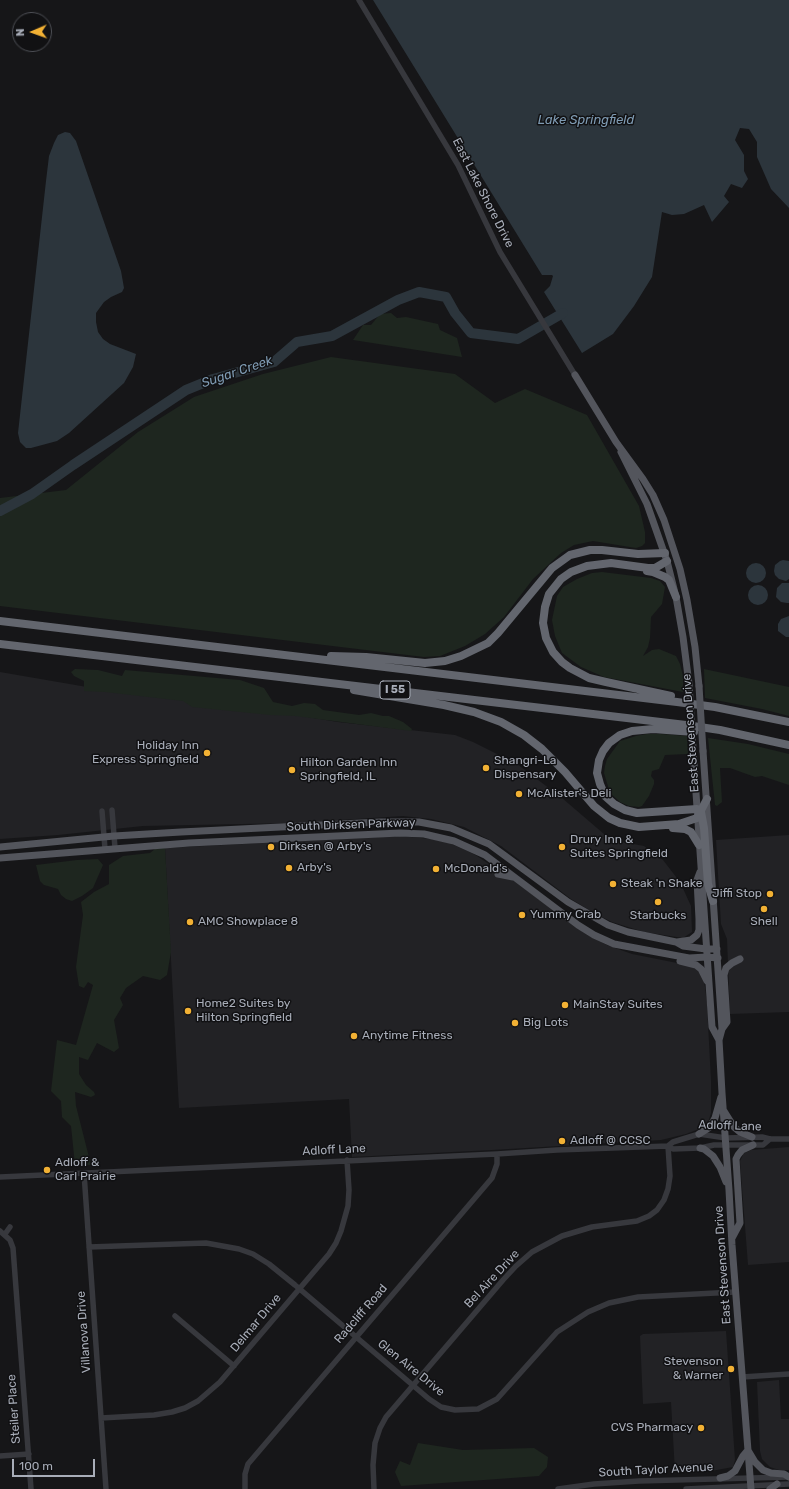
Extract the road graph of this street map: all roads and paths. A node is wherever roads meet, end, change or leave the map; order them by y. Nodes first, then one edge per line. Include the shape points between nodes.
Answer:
1 (359, 0) edge
2 (575, 375) joint
3 (616, 442) junction
4 (676, 555) junction
5 (666, 557) junction
6 (601, 564) junction
7 (676, 597) junction
8 (0, 621) edge
9 (0, 644) edge
10 (264, 653) junction
11 (300, 679) junction
12 (753, 714) junction
13 (789, 722) edge
14 (787, 744) edge
15 (707, 799) junction
16 (594, 806) junction
17 (112, 810) dead end
18 (102, 811) dead end
19 (698, 813) junction
20 (114, 836) junction
21 (104, 837) junction
22 (699, 845) junction
23 (0, 847) edge
24 (115, 848) junction
25 (105, 849) junction
26 (0, 858) edge
27 (701, 868) junction
28 (498, 874) dead end
29 (517, 878) junction
30 (713, 902) junction
31 (676, 942) junction
32 (626, 947) junction
33 (717, 949) junction
34 (706, 953) junction
35 (718, 958) junction
36 (740, 959) dead end
37 (709, 985) junction
38 (722, 1029) junction
39 (719, 1040) junction
40 (722, 1093) junction
41 (723, 1110) junction
42 (699, 1134) junction
43 (752, 1137) junction
44 (770, 1139) junction
45 (789, 1139) edge
46 (726, 1142) junction
47 (753, 1145) junction
48 (668, 1146) junction
49 (700, 1148) junction
50 (497, 1154) junction
51 (347, 1160) junction
52 (84, 1173) junction
53 (0, 1177) edge
54 (729, 1190) junction
55 (10, 1227) dead end
56 (2, 1232) edge
57 (732, 1240) junction
58 (89, 1247) junction
59 (299, 1288) junction
60 (736, 1292) junction
61 (175, 1316) dead end
62 (356, 1337) junction
63 (234, 1366) junction
64 (789, 1374) edge
65 (742, 1377) junction
66 (413, 1386) junction
67 (101, 1418) junction
68 (748, 1450) junction
69 (28, 1454) junction
70 (0, 1456) edge
71 (789, 1477) edge
72 (720, 1478) junction
73 (750, 1484) edge
74 (777, 1484) junction
75 (789, 1484) edge
76 (31, 1489) edge
77 (106, 1489) edge
78 (245, 1489) edge
79 (374, 1489) edge
80 (558, 1489) edge
81 (564, 1489) edge
82 (567, 1489) edge
83 (686, 1489) edge
84 (770, 1489) edge

1 - 2 street, East Lake Shore Drive via 458,165 500,252
2 - 3 main road, East Stevenson Drive
3 - 4 main road, East Stevenson Drive via 653,495
3 - 5 main road, East Stevenson Drive via 647,504
4 - 5 main road
4 - 15 main road, East Stevenson Drive, bridge via 688,600 695,646
5 - 6 highway via 655,568
5 - 7 main road, East Stevenson Drive
5 - 10 highway via 602,550 570,556 552,568 498,634 461,656 445,661 425,663 366,657
6 - 7 highway via 662,575 668,580
6 - 12 highway via 571,572 556,584 546,601 543,615 544,630 550,646 562,662 578,673 606,682 668,696 731,705
7 - 19 main road, East Stevenson Drive, bridge via 689,684
8 - 10 highway, I 55
9 - 11 highway, I 55
10 - 12 highway, I 55 via 677,702
11 - 14 highway, I 55 via 693,726
11 - 16 highway via 451,707 501,722 542,749
12 - 13 highway, I 55
14 - 19 highway via 653,729 626,732 606,746 599,760 597,773 602,790 614,804 637,813
15 - 19 highway
15 - 30 main road, East Stevenson Drive
16 - 19 highway via 614,820 631,826 679,824
16 - 22 highway via 597,812 609,821 625,828 637,830 680,827 691,832
17 - 20 street
18 - 21 street
19 - 22 main road, East Stevenson Drive
19 - 30 highway via 704,828 708,884
20 - 21 main road, South Dirksen Parkway
20 - 24 street
20 - 31 main road, South Dirksen Parkway via 400,821 433,824 463,832 489,844 568,902 600,922 628,932
21 - 23 main road, South Dirksen Parkway
21 - 25 street
22 - 27 main road, East Stevenson Drive
24 - 25 main road, South Dirksen Parkway
24 - 29 main road, South Dirksen Parkway via 414,833 445,838 470,847
25 - 26 main road, South Dirksen Parkway
27 - 31 main road via 697,880 699,930 691,940
27 - 34 main road, East Stevenson Drive
28 - 29 main road
29 - 32 main road, South Dirksen Parkway via 594,935
30 - 33 main road, East Stevenson Drive
31 - 34 main road, South Dirksen Parkway
32 - 34 main road, South Dirksen Parkway via 689,958
32 - 37 main road via 639,953 696,965
33 - 34 main road, South Dirksen Parkway
33 - 35 main road, East Stevenson Drive
34 - 35 main road, South Dirksen Parkway
34 - 37 main road, East Stevenson Drive
35 - 38 main road, East Stevenson Drive
36 - 38 main road via 726,968 724,974 727,1022
37 - 39 main road, East Stevenson Drive via 712,1027
38 - 39 main road, East Stevenson Drive
39 - 40 main road, East Stevenson Drive
40 - 41 main road, East Stevenson Drive
40 - 42 main road via 715,1118 710,1126
41 - 43 main road via 740,1132
41 - 46 main road, East Stevenson Drive
42 - 46 street, Adloff Lane
42 - 48 street, Adloff Lane
43 - 44 street, Adloff Lane via 762,1136
43 - 46 street, Adloff Lane
44 - 45 street, Adloff Lane
44 - 47 street, Adloff Lane via 763,1145
46 - 47 street, Adloff Lane
46 - 49 street, Adloff Lane
46 - 54 main road, East Stevenson Drive
47 - 57 main road via 742,1150 736,1159 740,1223
48 - 49 street, Adloff Lane via 673,1149
48 - 50 street, Adloff Lane
48 - 66 street, Bel Aire Drive via 668,1189 657,1210 637,1221 576,1230 532,1252 503,1280
49 - 54 main road via 714,1157
50 - 51 street, Adloff Lane
50 - 62 street, Radcliff Road via 497,1164 492,1178
51 - 52 street, Adloff Lane
51 - 59 street, Delmar Drive via 348,1206 341,1231 329,1254
52 - 53 street, Adloff Lane
52 - 58 street, Villanova Drive
54 - 57 main road, East Stevenson Drive
55 - 56 street
56 - 69 street, Steiler Place via 10,1240 13,1248
57 - 60 main road, East Stevenson Drive
58 - 59 street, Glen Aire Drive via 206,1242 222,1245 253,1254
58 - 67 street, Villanova Drive
59 - 62 street, Glen Aire Drive
59 - 63 street, Delmar Drive
60 - 65 main road, East Stevenson Drive
60 - 66 street, Glen Aire Drive via 638,1297 609,1303 588,1312 557,1332 497,1399 478,1409 455,1410 441,1407
61 - 63 street
62 - 66 street, Glen Aire Drive
62 - 78 street, Radcliff Road via 248,1464
63 - 67 street, Delmar Drive via 210,1391 185,1408 162,1414
64 - 65 street
65 - 68 main road, East Stevenson Drive
66 - 79 street, Bel Aire Drive via 386,1417 380,1428 373,1453
67 - 77 street, Villanova Drive
68 - 71 main road via 763,1470
68 - 72 main road via 735,1471
68 - 73 main road, East Stevenson Drive
69 - 70 street
69 - 76 street, Steiler Place
71 - 73 street
72 - 73 street, South Taylor Avenue
72 - 81 street, South Taylor Avenue via 594,1484
73 - 74 street
73 - 83 street, South Taylor Avenue
74 - 75 street
74 - 84 main road
80 - 81 street, South Taylor Avenue
81 - 82 street, South Taylor Avenue

